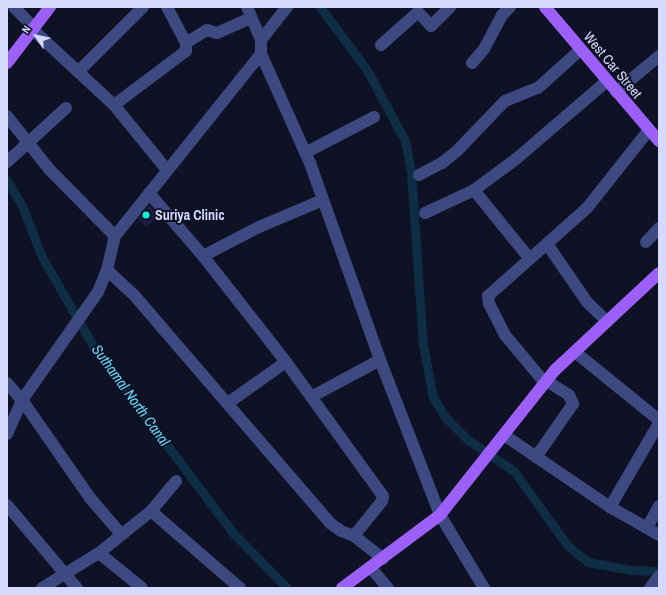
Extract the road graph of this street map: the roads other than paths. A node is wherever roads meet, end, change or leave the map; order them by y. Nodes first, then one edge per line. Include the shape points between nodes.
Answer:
1 (14, 7) edge
2 (50, 7) edge
3 (143, 7) edge
4 (167, 7) edge
5 (288, 7) edge
6 (450, 7) edge
7 (510, 7) edge
8 (545, 7) edge
9 (249, 12) edge
10 (32, 28) junction
11 (261, 40) junction
12 (186, 43) junction
13 (381, 45) dead end
14 (580, 50) junction
15 (262, 54) junction
16 (659, 56) edge
17 (7, 63) edge
18 (472, 63) dead end
19 (78, 72) junction
20 (607, 81) junction
21 (616, 92) junction
22 (114, 105) junction
23 (66, 108) dead end
24 (7, 116) edge
25 (374, 117) dead end
26 (648, 131) junction
27 (659, 141) edge
28 (29, 144) junction
29 (306, 153) junction
30 (7, 162) edge
31 (166, 170) junction
32 (419, 175) dead end
33 (474, 190) junction
34 (149, 193) junction
35 (323, 200) junction
36 (425, 213) dead end
37 (659, 228) edge
38 (115, 236) junction
39 (646, 242) dead end
40 (547, 244) junction
41 (203, 256) junction
42 (529, 258) junction
43 (107, 270) junction
44 (659, 273) edge
45 (607, 321) junction
46 (575, 352) junction
47 (380, 360) junction
48 (286, 362) junction
49 (546, 382) junction
50 (7, 383) edge
51 (311, 397) junction
52 (22, 400) junction
53 (228, 403) junction
54 (659, 420) edge
55 (659, 423) edge
56 (7, 434) edge
57 (504, 434) junction
58 (536, 457) junction
59 (176, 481) dead end
60 (7, 505) edge
61 (659, 506) edge
62 (610, 508) junction
63 (151, 511) junction
64 (440, 515) junction
65 (647, 528) junction
66 (121, 534) junction
67 (659, 535) edge
68 (354, 536) junction
69 (99, 553) junction
70 (383, 559) junction
71 (371, 568) junction
72 (67, 574) junction
73 (659, 576) edge
74 (42, 588) edge
75 (78, 588) edge
76 (142, 588) edge
77 (240, 588) edge
78 (342, 588) edge
79 (388, 588) edge
80 (484, 588) edge
81 (650, 588) edge

1 - 10 street
2 - 10 main road
3 - 19 street
4 - 12 street
5 - 11 street
6 - 13 street via 431,26 418,12
7 - 18 street via 502,15 484,49
8 - 14 main road, West Car Street
9 - 11 street
9 - 12 street via 217,32 207,30
10 - 17 main road
10 - 19 street
11 - 15 street
12 - 22 street via 186,51
14 - 20 main road, West Car Street
14 - 32 street via 538,88 505,101 457,151 442,163
15 - 29 street
15 - 31 street
16 - 21 street
19 - 22 street
20 - 21 main road, West Car Street
20 - 33 street via 516,159
21 - 26 main road, West Car Street
22 - 31 street
23 - 28 street
24 - 28 street
25 - 29 street
26 - 27 main road, West Car Street
26 - 40 street via 605,188
28 - 30 street
28 - 38 street via 49,169
29 - 35 street
31 - 34 street
33 - 36 street
33 - 42 street
34 - 38 street
34 - 41 street
35 - 41 street via 259,227
35 - 47 street
37 - 39 street
38 - 43 street
40 - 42 street
40 - 45 street via 587,302
41 - 48 street
42 - 49 street via 493,289 488,296 489,304 505,335
43 - 52 street via 98,292
43 - 53 street via 134,295
44 - 45 main road
45 - 46 main road
46 - 49 main road
46 - 54 street
47 - 51 street
47 - 64 street
48 - 51 street
48 - 53 street
49 - 57 main road
49 - 58 street via 569,395 573,404
50 - 52 street
51 - 68 street via 383,496 382,501
52 - 56 street
52 - 66 street via 90,498
53 - 68 street via 330,522 340,531
55 - 62 street
57 - 58 street
57 - 64 main road
58 - 62 street
59 - 63 street
60 - 72 street via 56,566
61 - 65 street
62 - 65 street
63 - 66 street
63 - 77 street
64 - 70 main road
64 - 80 street
65 - 67 street
66 - 69 street
68 - 70 street
69 - 72 street
69 - 76 street
70 - 71 main road
71 - 78 main road
71 - 79 street
72 - 74 street
72 - 75 street
73 - 81 street

